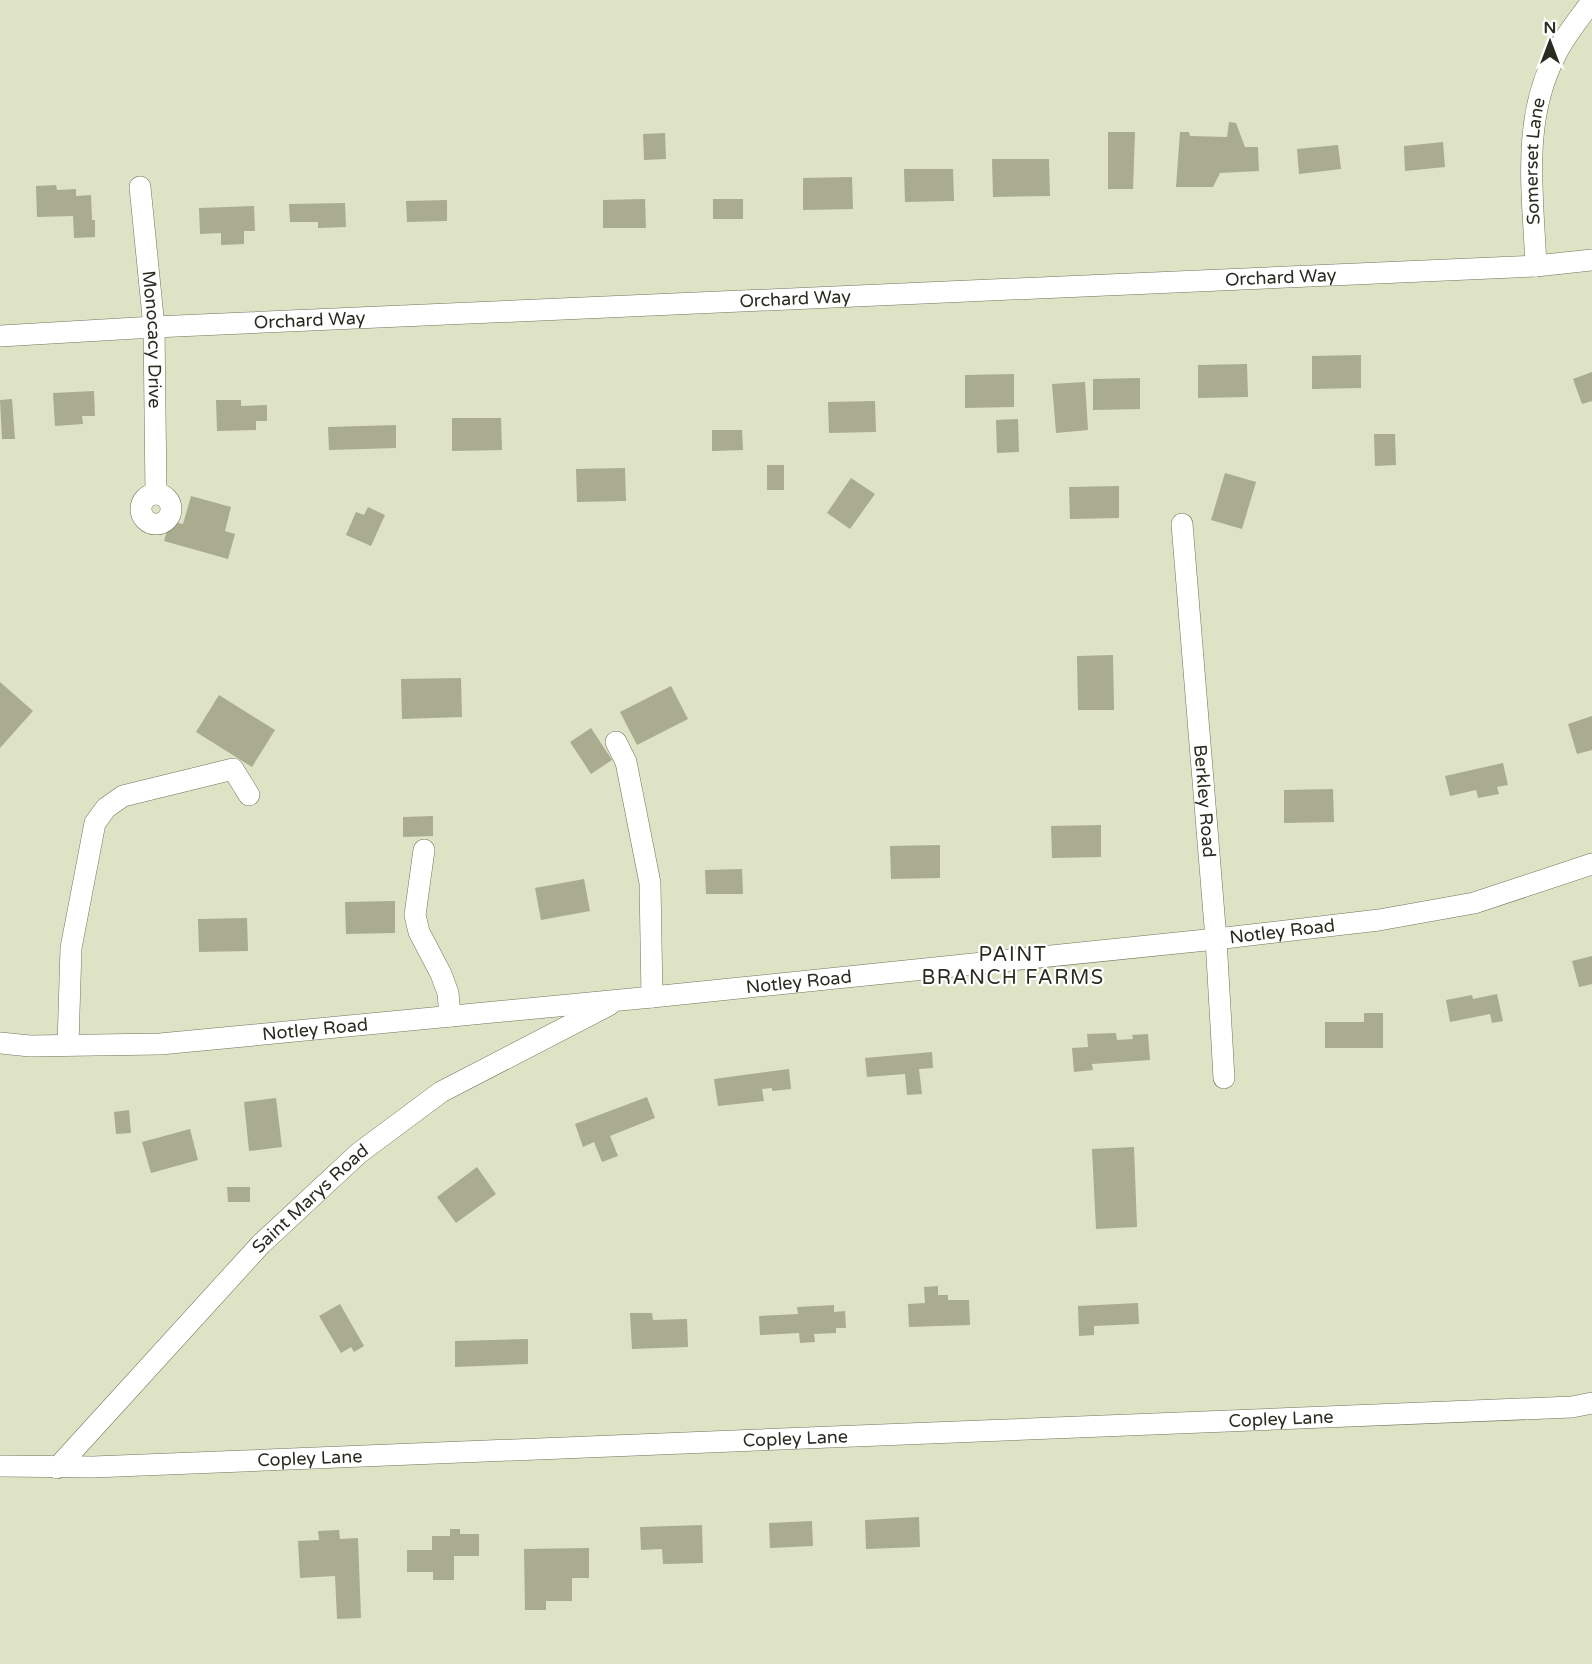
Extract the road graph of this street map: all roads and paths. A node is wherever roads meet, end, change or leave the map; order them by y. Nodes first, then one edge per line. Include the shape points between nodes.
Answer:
1 (1592, 1) edge
2 (140, 187) dead end
3 (1592, 260) edge
4 (1536, 266) junction
5 (154, 327) junction
6 (0, 336) edge
7 (156, 494) dead end
8 (1182, 524) dead end
9 (616, 742) dead end
10 (249, 795) dead end
11 (424, 850) dead end
12 (1592, 864) edge
13 (1216, 939) junction
14 (652, 997) junction
15 (620, 999) junction
16 (450, 1016) junction
17 (0, 1043) edge
18 (68, 1046) junction
19 (1224, 1078) dead end
20 (1592, 1403) edge
21 (0, 1466) edge
22 (57, 1468) junction

1 - 4 street, Somerset Lane via 1556,53 1536,104 1531,153
2 - 5 street, Monocacy Drive
3 - 4 street, Orchard Way
4 - 5 street, Orchard Way
5 - 6 street, Orchard Way
5 - 7 street, Monocacy Drive
8 - 13 street, Berkley Road
9 - 14 street via 626,762 650,883
10 - 18 street via 233,769 123,796 106,807 95,823 71,948
11 - 16 street via 416,915 419,932 448,993
12 - 13 street, Notley Road via 1474,903 1379,920
13 - 14 street, Notley Road
13 - 19 street, Berkley Road
14 - 15 street, Notley Road
15 - 16 street, Notley Road
15 - 22 street, Saint Marys Road via 441,1092 359,1153 261,1244
16 - 18 street, Notley Road via 160,1044
17 - 18 street, Notley Road
20 - 22 street, Copley Lane via 1536,1409
21 - 22 street, Copley Lane

